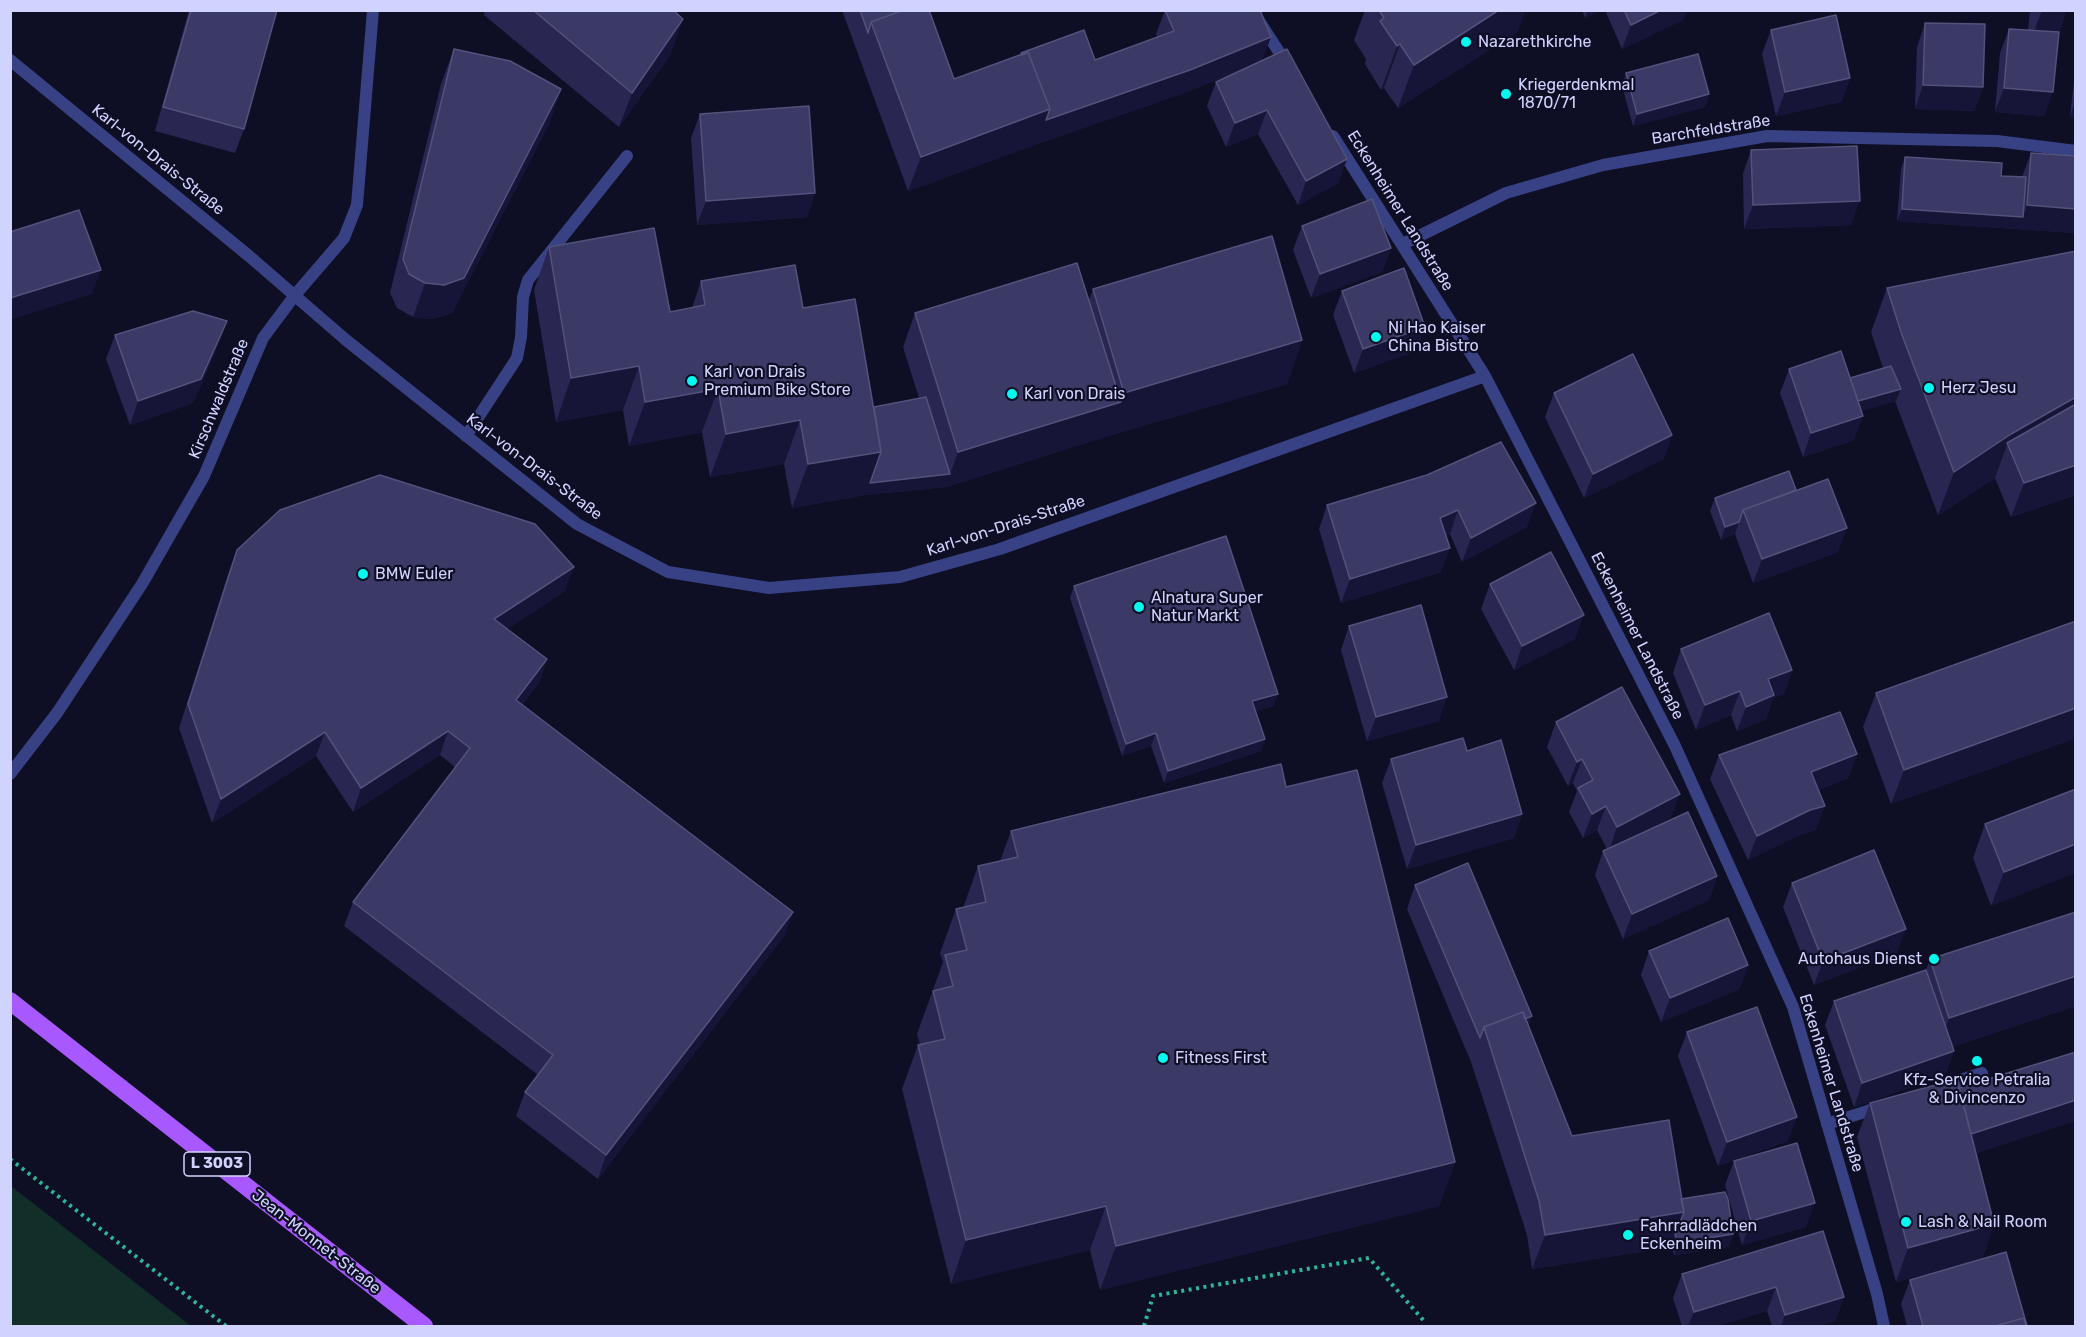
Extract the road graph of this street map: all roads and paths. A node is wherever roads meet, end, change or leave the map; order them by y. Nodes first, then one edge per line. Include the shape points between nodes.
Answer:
1 (373, 10) edge
2 (1252, 10) edge
3 (10, 60) edge
4 (1296, 79) edge
5 (1328, 127) edge
6 (2076, 151) edge
7 (627, 156) dead end
8 (1403, 244) junction
9 (295, 295) junction
10 (1485, 376) junction
11 (466, 436) junction
12 (10, 774) edge
13 (10, 1001) edge
14 (1982, 1073) dead end
15 (1927, 1091) edge
16 (1894, 1102) edge
17 (1827, 1124) junction
18 (10, 1159) edge
19 (1424, 1321) dead end
20 (226, 1326) edge
21 (424, 1326) edge
22 (1144, 1326) edge
23 (1884, 1326) edge

1 - 9 street, Kirschwaldstraße via 357,205 344,238
2 - 4 street
3 - 9 street, Karl-von-Drais-Straße
5 - 8 street, Eckenheimer Landstraße
6 - 8 street, Barchfeldstraße via 1997,141 1767,136 1603,165 1506,193
7 - 11 street via 528,280 517,358
8 - 10 street, Eckenheimer Landstraße
9 - 11 street, Karl-von-Drais-Straße
9 - 12 street, Kirschwaldstraße via 263,338 204,476 142,584 57,713
10 - 11 street, Karl-von-Drais-Straße via 1000,549 900,577 769,588 668,572 577,524
10 - 17 street, Eckenheimer Landstraße via 1684,768 1793,1007
13 - 21 main road, Jean-Monnet-Straße / L 3003
14 - 15 street
16 - 17 street
17 - 23 street, Eckenheimer Landstraße
18 - 20 path
19 - 22 path via 1369,1258 1154,1296

